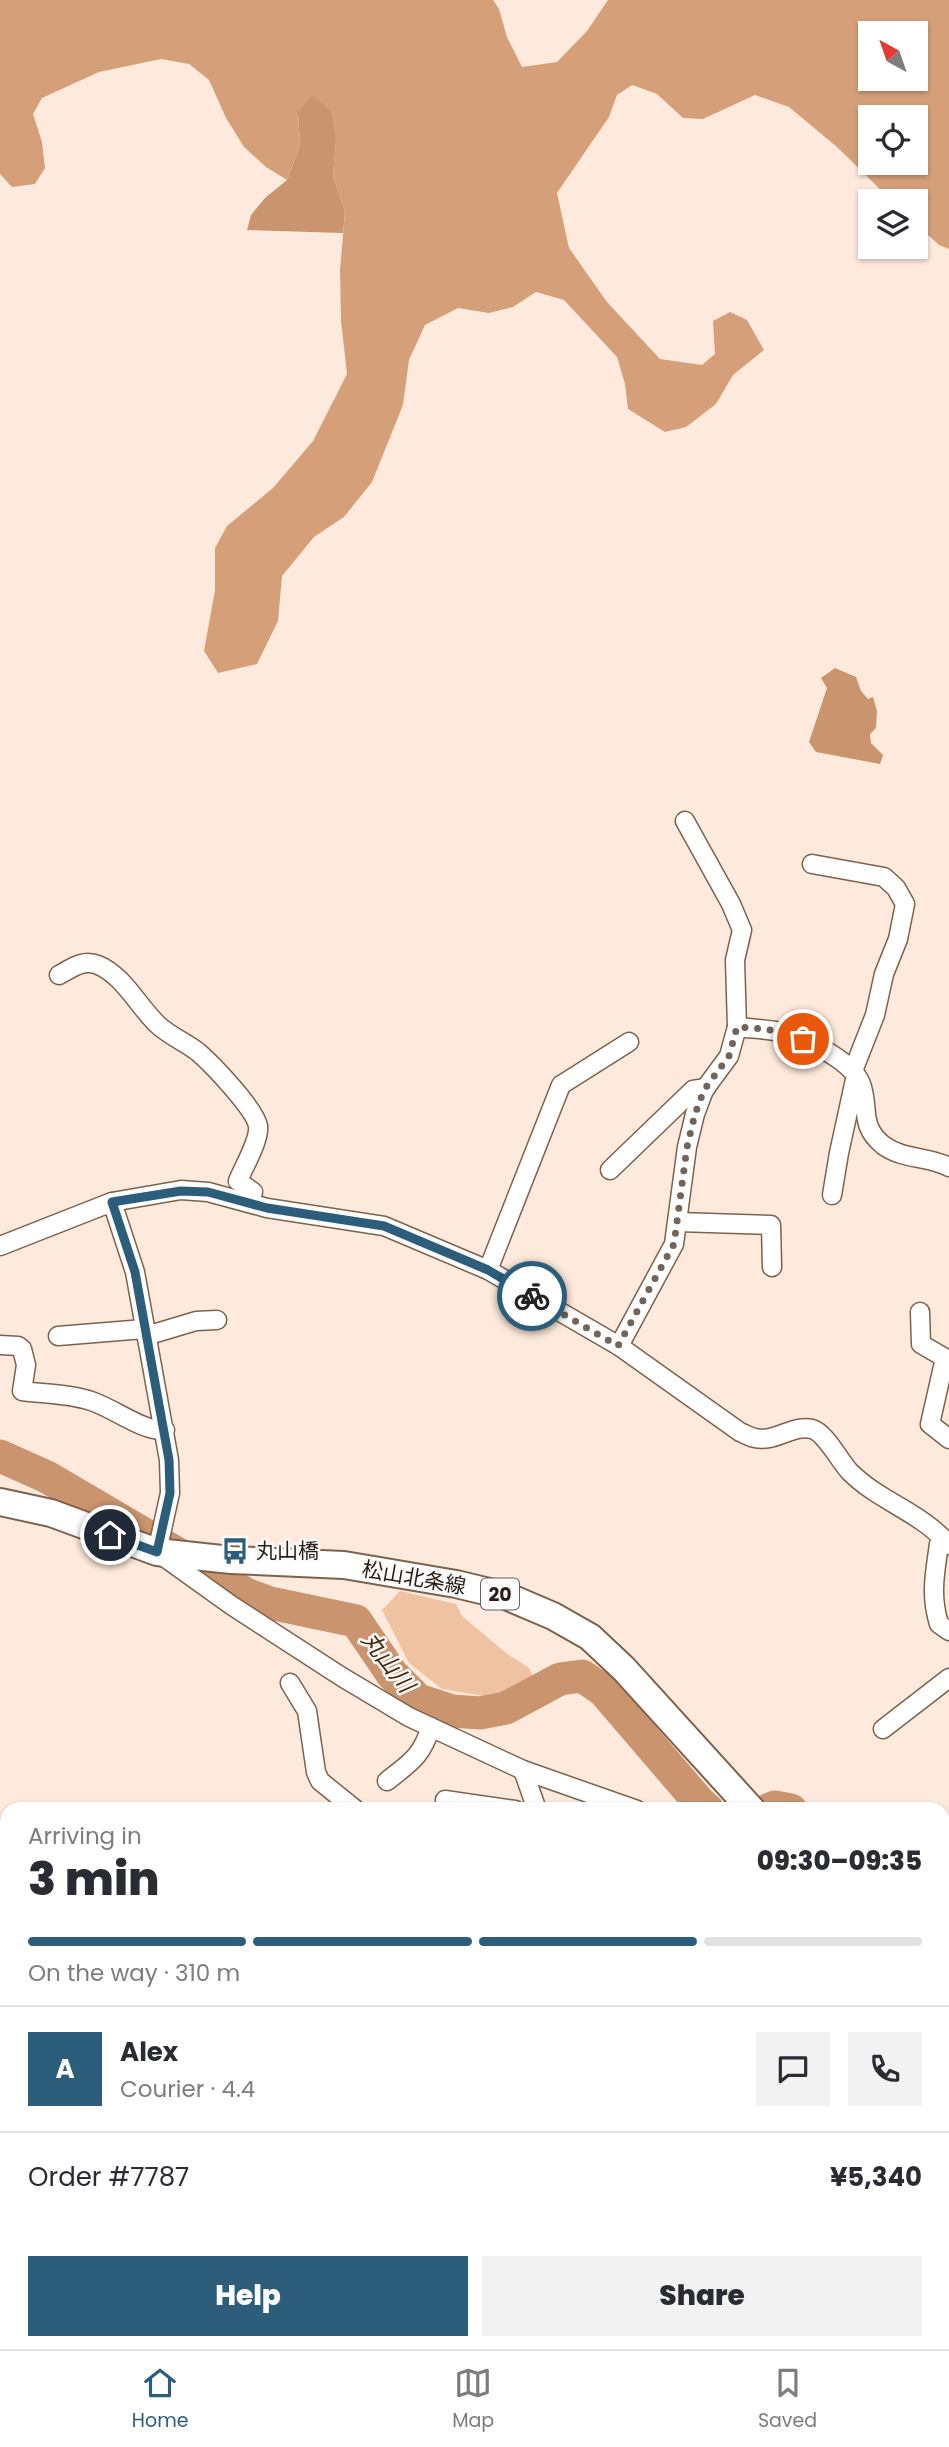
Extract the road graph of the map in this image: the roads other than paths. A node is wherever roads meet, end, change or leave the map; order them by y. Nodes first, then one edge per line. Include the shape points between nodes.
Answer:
1 (685, 821) dead end
2 (811, 864) dead end
3 (59, 975) dead end
4 (737, 1027) junction
5 (629, 1042) dead end
6 (855, 1073) junction
7 (706, 1088) junction
8 (949, 1167) edge
9 (610, 1170) dead end
10 (832, 1195) dead end
11 (112, 1202) junction
12 (249, 1203) junction
13 (678, 1222) junction
14 (0, 1246) edge
15 (772, 1267) dead end
16 (488, 1270) junction
17 (920, 1312) dead end
18 (217, 1320) dead end
19 (145, 1332) junction
20 (58, 1336) dead end
21 (0, 1345) edge
22 (618, 1346) junction
23 (165, 1430) junction
24 (949, 1439) edge
25 (0, 1502) edge
26 (946, 1537) edge
27 (158, 1552) junction
28 (949, 1631) edge
29 (949, 1678) edge
30 (290, 1683) dead end
31 (431, 1727) junction
32 (883, 1729) dead end
33 (523, 1770) junction
34 (387, 1781) dead end
35 (445, 1800) dead end
36 (346, 1802) edge
37 (459, 1802) edge
38 (534, 1802) edge
39 (614, 1802) edge
40 (745, 1802) edge

1 - 4 street via 741,930 735,960
2 - 6 street via 884,877 897,888 905,904
3 - 12 street via 83,962 112,972 161,1028 197,1051 252,1112 257,1136 238,1181 253,1192
4 - 6 street via 794,1036
4 - 7 street via 729,1056
5 - 16 street via 561,1085
6 - 8 street via 863,1088 867,1124 882,1144
6 - 10 street
7 - 9 street via 693,1090
7 - 13 street via 687,1147
11 - 12 street via 181,1191 208,1192
11 - 14 street
11 - 19 street via 135,1272
12 - 16 street via 384,1226
13 - 15 street via 771,1225
13 - 22 street via 674,1244
16 - 22 street
17 - 24 street via 921,1344 945,1358 930,1424
18 - 19 street
19 - 20 street
19 - 23 street
21 - 23 street via 22,1349 26,1365 22,1391 92,1401 150,1430
22 - 26 street via 756,1439 814,1429 865,1485
23 - 27 street via 171,1477
25 - 27 main road, 松山北条線 / 20 via 51,1513
26 - 28 street via 939,1544 932,1583 939,1625
27 - 31 street via 342,1677
27 - 40 main road, 松山北条線 / 20 via 344,1565 506,1596 553,1616 590,1637 624,1669
29 - 32 street
30 - 36 street via 307,1711 320,1781
31 - 33 street
31 - 34 street via 417,1757
33 - 38 street
33 - 39 street
35 - 37 street

